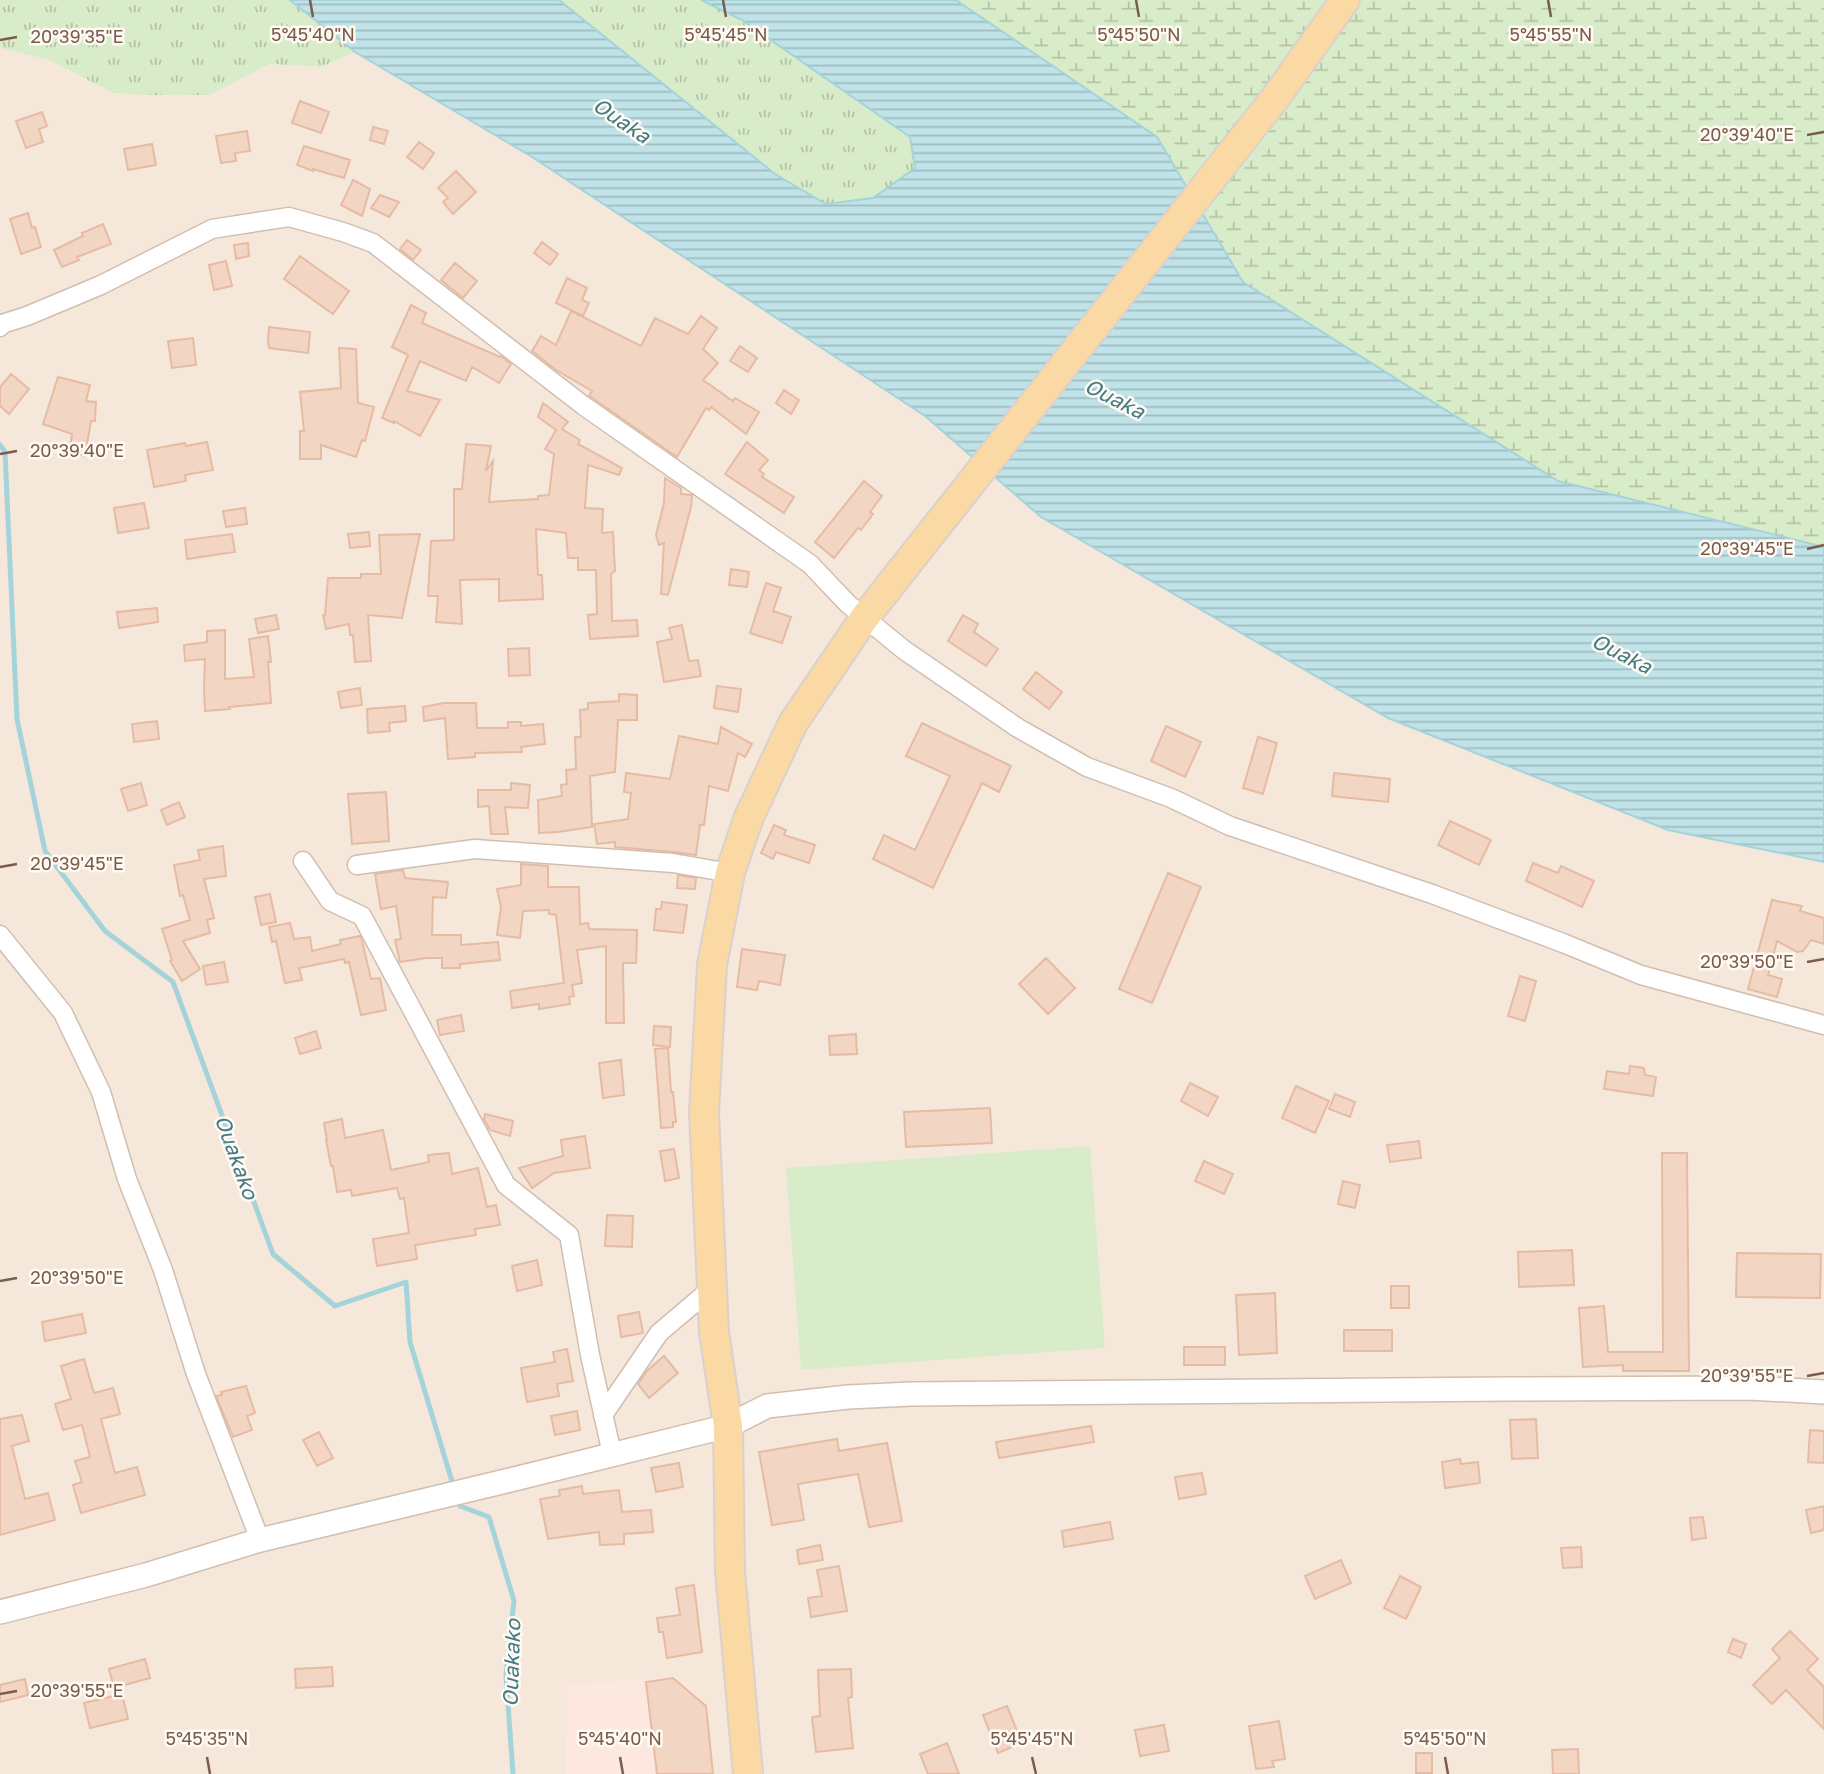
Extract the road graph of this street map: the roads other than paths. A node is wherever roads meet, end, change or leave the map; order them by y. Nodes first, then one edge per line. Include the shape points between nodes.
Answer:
1 (1345, 0) edge
2 (0, 327) edge
3 (865, 617) junction
4 (303, 861) dead end
5 (357, 865) dead end
6 (730, 873) junction
7 (0, 935) edge
8 (1824, 1025) edge
9 (712, 1288) junction
10 (1824, 1392) edge
11 (603, 1415) junction
12 (728, 1426) junction
13 (612, 1454) junction
14 (260, 1540) junction
15 (0, 1612) edge
16 (748, 1774) edge

1 - 3 main road via 1276,97
2 - 3 street via 101,285 212,229 289,217 343,232 373,243 595,414 810,564
3 - 6 main road via 793,723 749,817
3 - 8 street via 983,705 1087,766 1230,826 1432,894 1641,975
4 - 11 street via 330,901 362,916 506,1185 569,1235
5 - 6 street via 475,849 673,863
6 - 9 main road via 712,965 704,1113
7 - 14 street via 63,1013 101,1092 196,1374
9 - 11 street via 659,1333
9 - 12 main road
10 - 12 street via 1749,1388 911,1394 767,1406
11 - 13 street
12 - 13 street
12 - 16 main road via 730,1571
13 - 14 street
14 - 15 street

